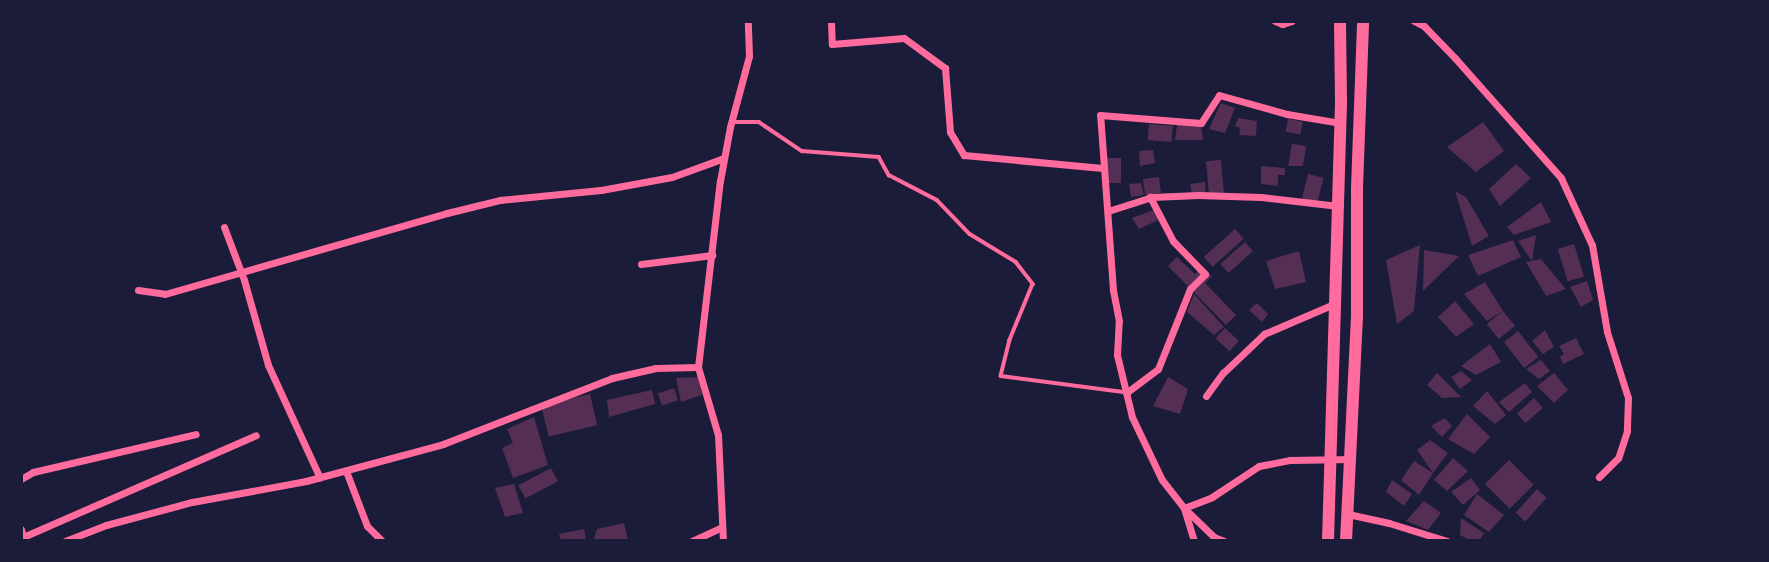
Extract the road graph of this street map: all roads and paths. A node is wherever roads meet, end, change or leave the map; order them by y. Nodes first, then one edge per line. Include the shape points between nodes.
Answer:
1 (748, 21) edge
2 (831, 21) edge
3 (1275, 21) edge
4 (1292, 21) edge
5 (1340, 21) edge
6 (1363, 21) edge
7 (1414, 21) edge
8 (731, 122) junction
9 (1341, 122) junction
10 (724, 158) junction
11 (1102, 168) junction
12 (1150, 197) junction
13 (1338, 206) junction
14 (1108, 211) junction
15 (224, 227) dead end
16 (712, 255) junction
17 (641, 264) dead end
18 (241, 273) junction
19 (138, 290) dead end
20 (1334, 304) junction
21 (698, 366) junction
22 (1126, 393) junction
23 (1206, 396) dead end
24 (1332, 408) junction
25 (1353, 409) junction
26 (196, 434) dead end
27 (256, 435) dead end
28 (1331, 458) junction
29 (1350, 459) junction
30 (346, 471) junction
31 (1599, 477) dead end
32 (320, 478) junction
33 (21, 480) edge
34 (1184, 508) junction
35 (1348, 514) junction
36 (722, 527) junction
37 (21, 529) edge
38 (65, 541) edge
39 (382, 541) edge
40 (692, 541) edge
41 (723, 541) edge
42 (1194, 541) edge
43 (1224, 541) edge
44 (1328, 541) edge
45 (1346, 541) edge
46 (1447, 541) edge

1 - 8 street via 749,55
2 - 11 street via 832,44 904,38 945,68 950,132 964,155
3 - 4 street
5 - 9 main road
6 - 25 main road
7 - 31 street via 1447,50 1561,178 1592,244 1607,332 1628,398 1627,431 1618,458
8 - 10 street
8 - 22 lane via 759,122 802,151 879,157 889,175 937,200 970,234 1016,262 1033,284 1001,376
9 - 11 street via 1287,114 1219,95 1201,123 1100,115
9 - 13 main road
10 - 16 street
10 - 18 street via 672,177 500,200
11 - 14 street
12 - 13 street via 1261,197
12 - 14 street
12 - 22 street via 1173,241 1205,274 1190,289 1158,369
13 - 20 main road
14 - 22 street via 1119,321 1117,355
15 - 18 street
16 - 17 street
16 - 21 street
18 - 19 street via 165,294
18 - 32 street via 268,365
20 - 23 street via 1264,334
20 - 24 main road
21 - 30 street via 656,368 612,378 443,444
21 - 36 street via 718,435
22 - 34 street via 1132,417 1162,480
24 - 25 main road
24 - 28 main road
25 - 29 main road
26 - 33 street via 33,472
27 - 37 street via 23,537
28 - 29 street
28 - 34 street via 1259,466 1212,497
28 - 44 main road
29 - 35 main road
30 - 32 street
30 - 39 street via 367,526
32 - 38 street via 192,502
34 - 42 street
34 - 43 street
35 - 45 main road
35 - 46 street
36 - 40 street
36 - 41 street

